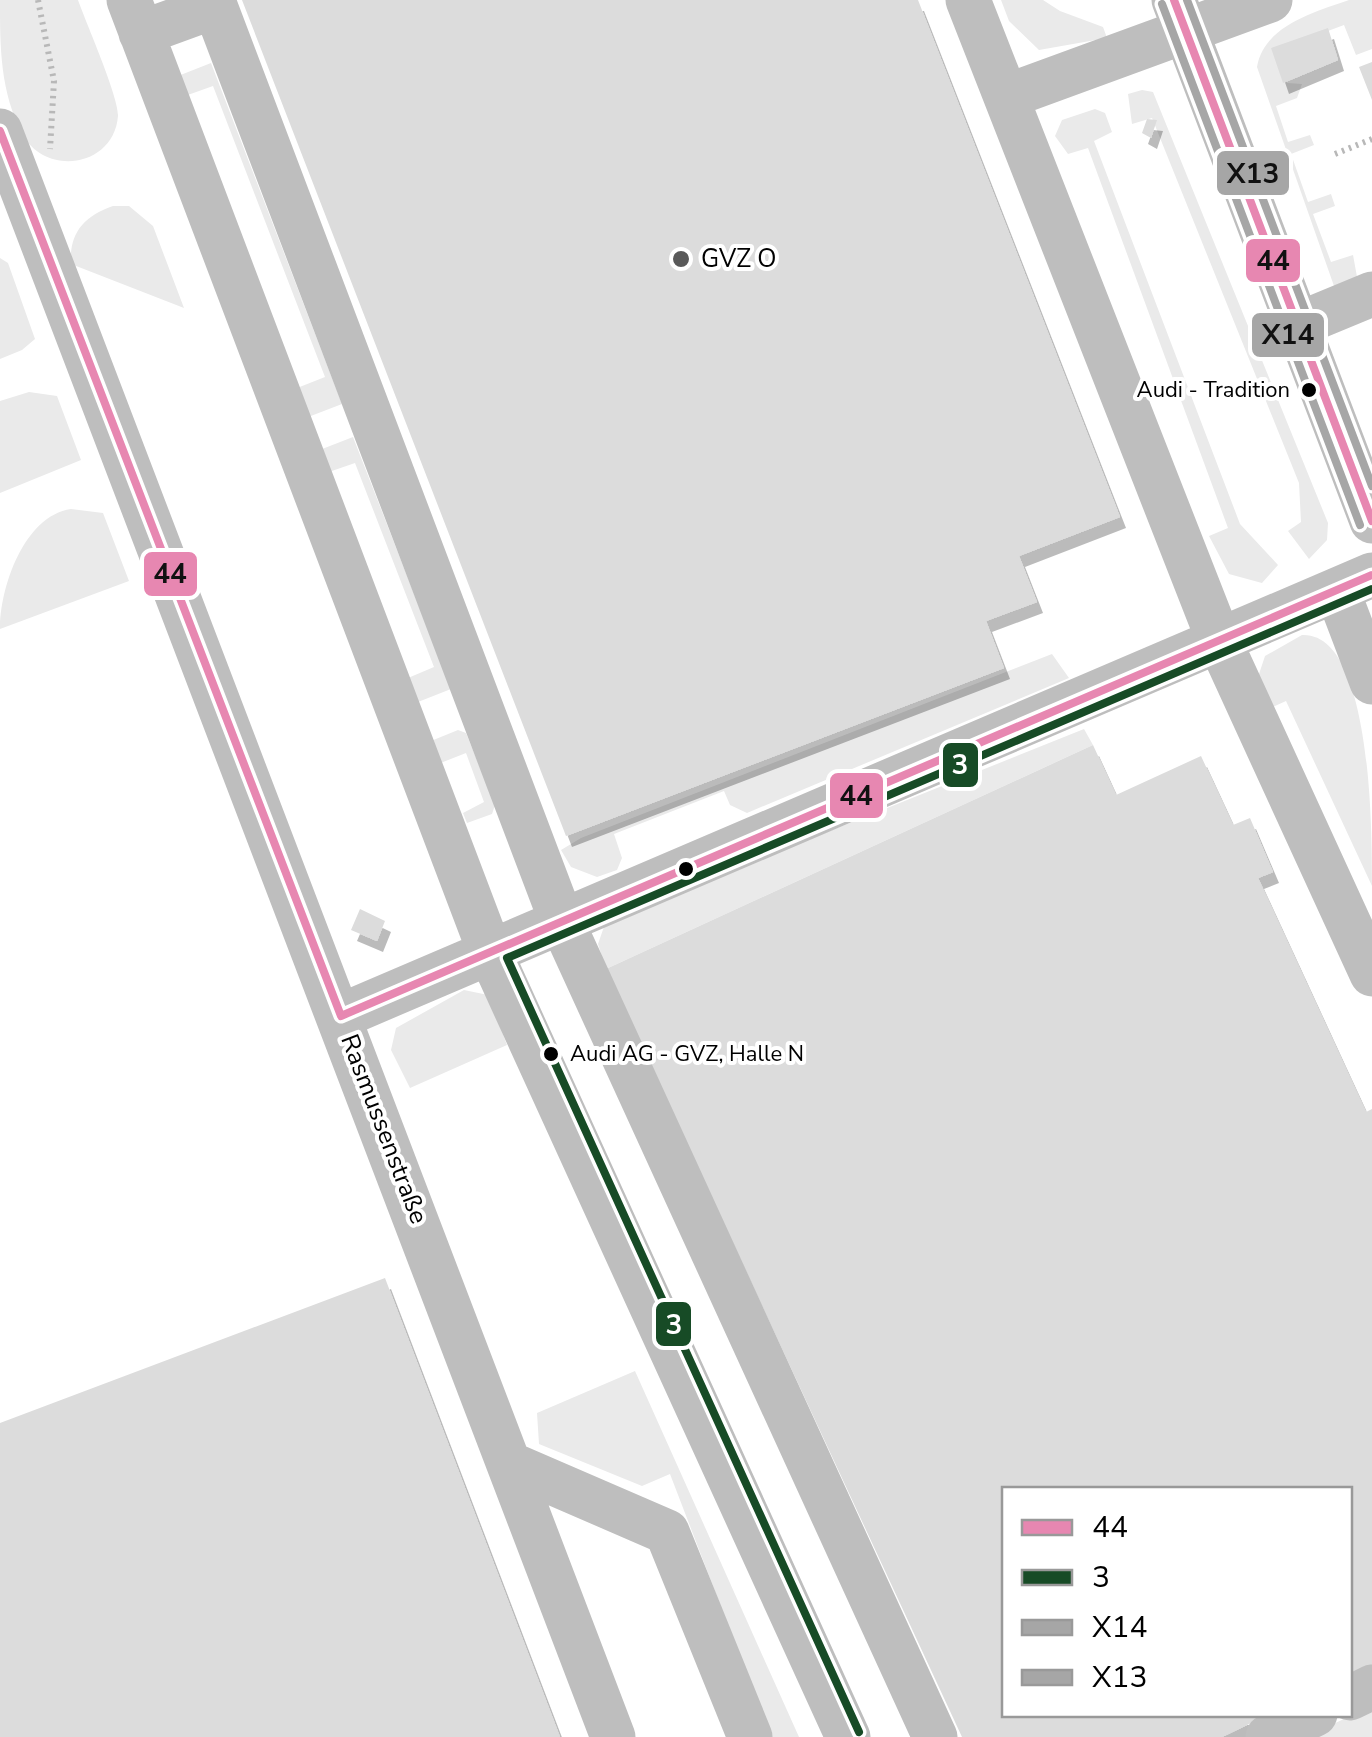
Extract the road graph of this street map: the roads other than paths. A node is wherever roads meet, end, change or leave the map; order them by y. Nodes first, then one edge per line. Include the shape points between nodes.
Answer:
1 (968, 0) edge
2 (1270, 0) edge
3 (1180, 15) edge
4 (135, 16) edge
5 (1008, 96) junction
6 (0, 131) edge
7 (1372, 294) edge
8 (1297, 324) junction
9 (1372, 521) edge
10 (1354, 582) edge
11 (1218, 638) junction
12 (1372, 682) edge
13 (562, 922) junction
14 (490, 952) junction
15 (1372, 974) edge
16 (341, 1016) junction
17 (512, 1465) junction
18 (1309, 1717) edge
19 (613, 1737) edge
20 (750, 1737) edge
21 (848, 1737) edge
22 (935, 1737) edge
23 (1268, 1737) edge

1 - 5 street
2 - 3 street
3 - 5 street
3 - 8 street
4 - 13 street via 214,6
4 - 14 street
5 - 11 street
6 - 16 street, Rasmussenstraße
7 - 8 street
8 - 9 street
10 - 11 street
10 - 12 street
11 - 13 street
11 - 15 street
13 - 14 street
13 - 22 street
14 - 16 street
14 - 21 street
16 - 17 street, Rasmussenstraße
17 - 19 street, Rasmussenstraße
17 - 20 street via 667,1532
18 - 23 street

